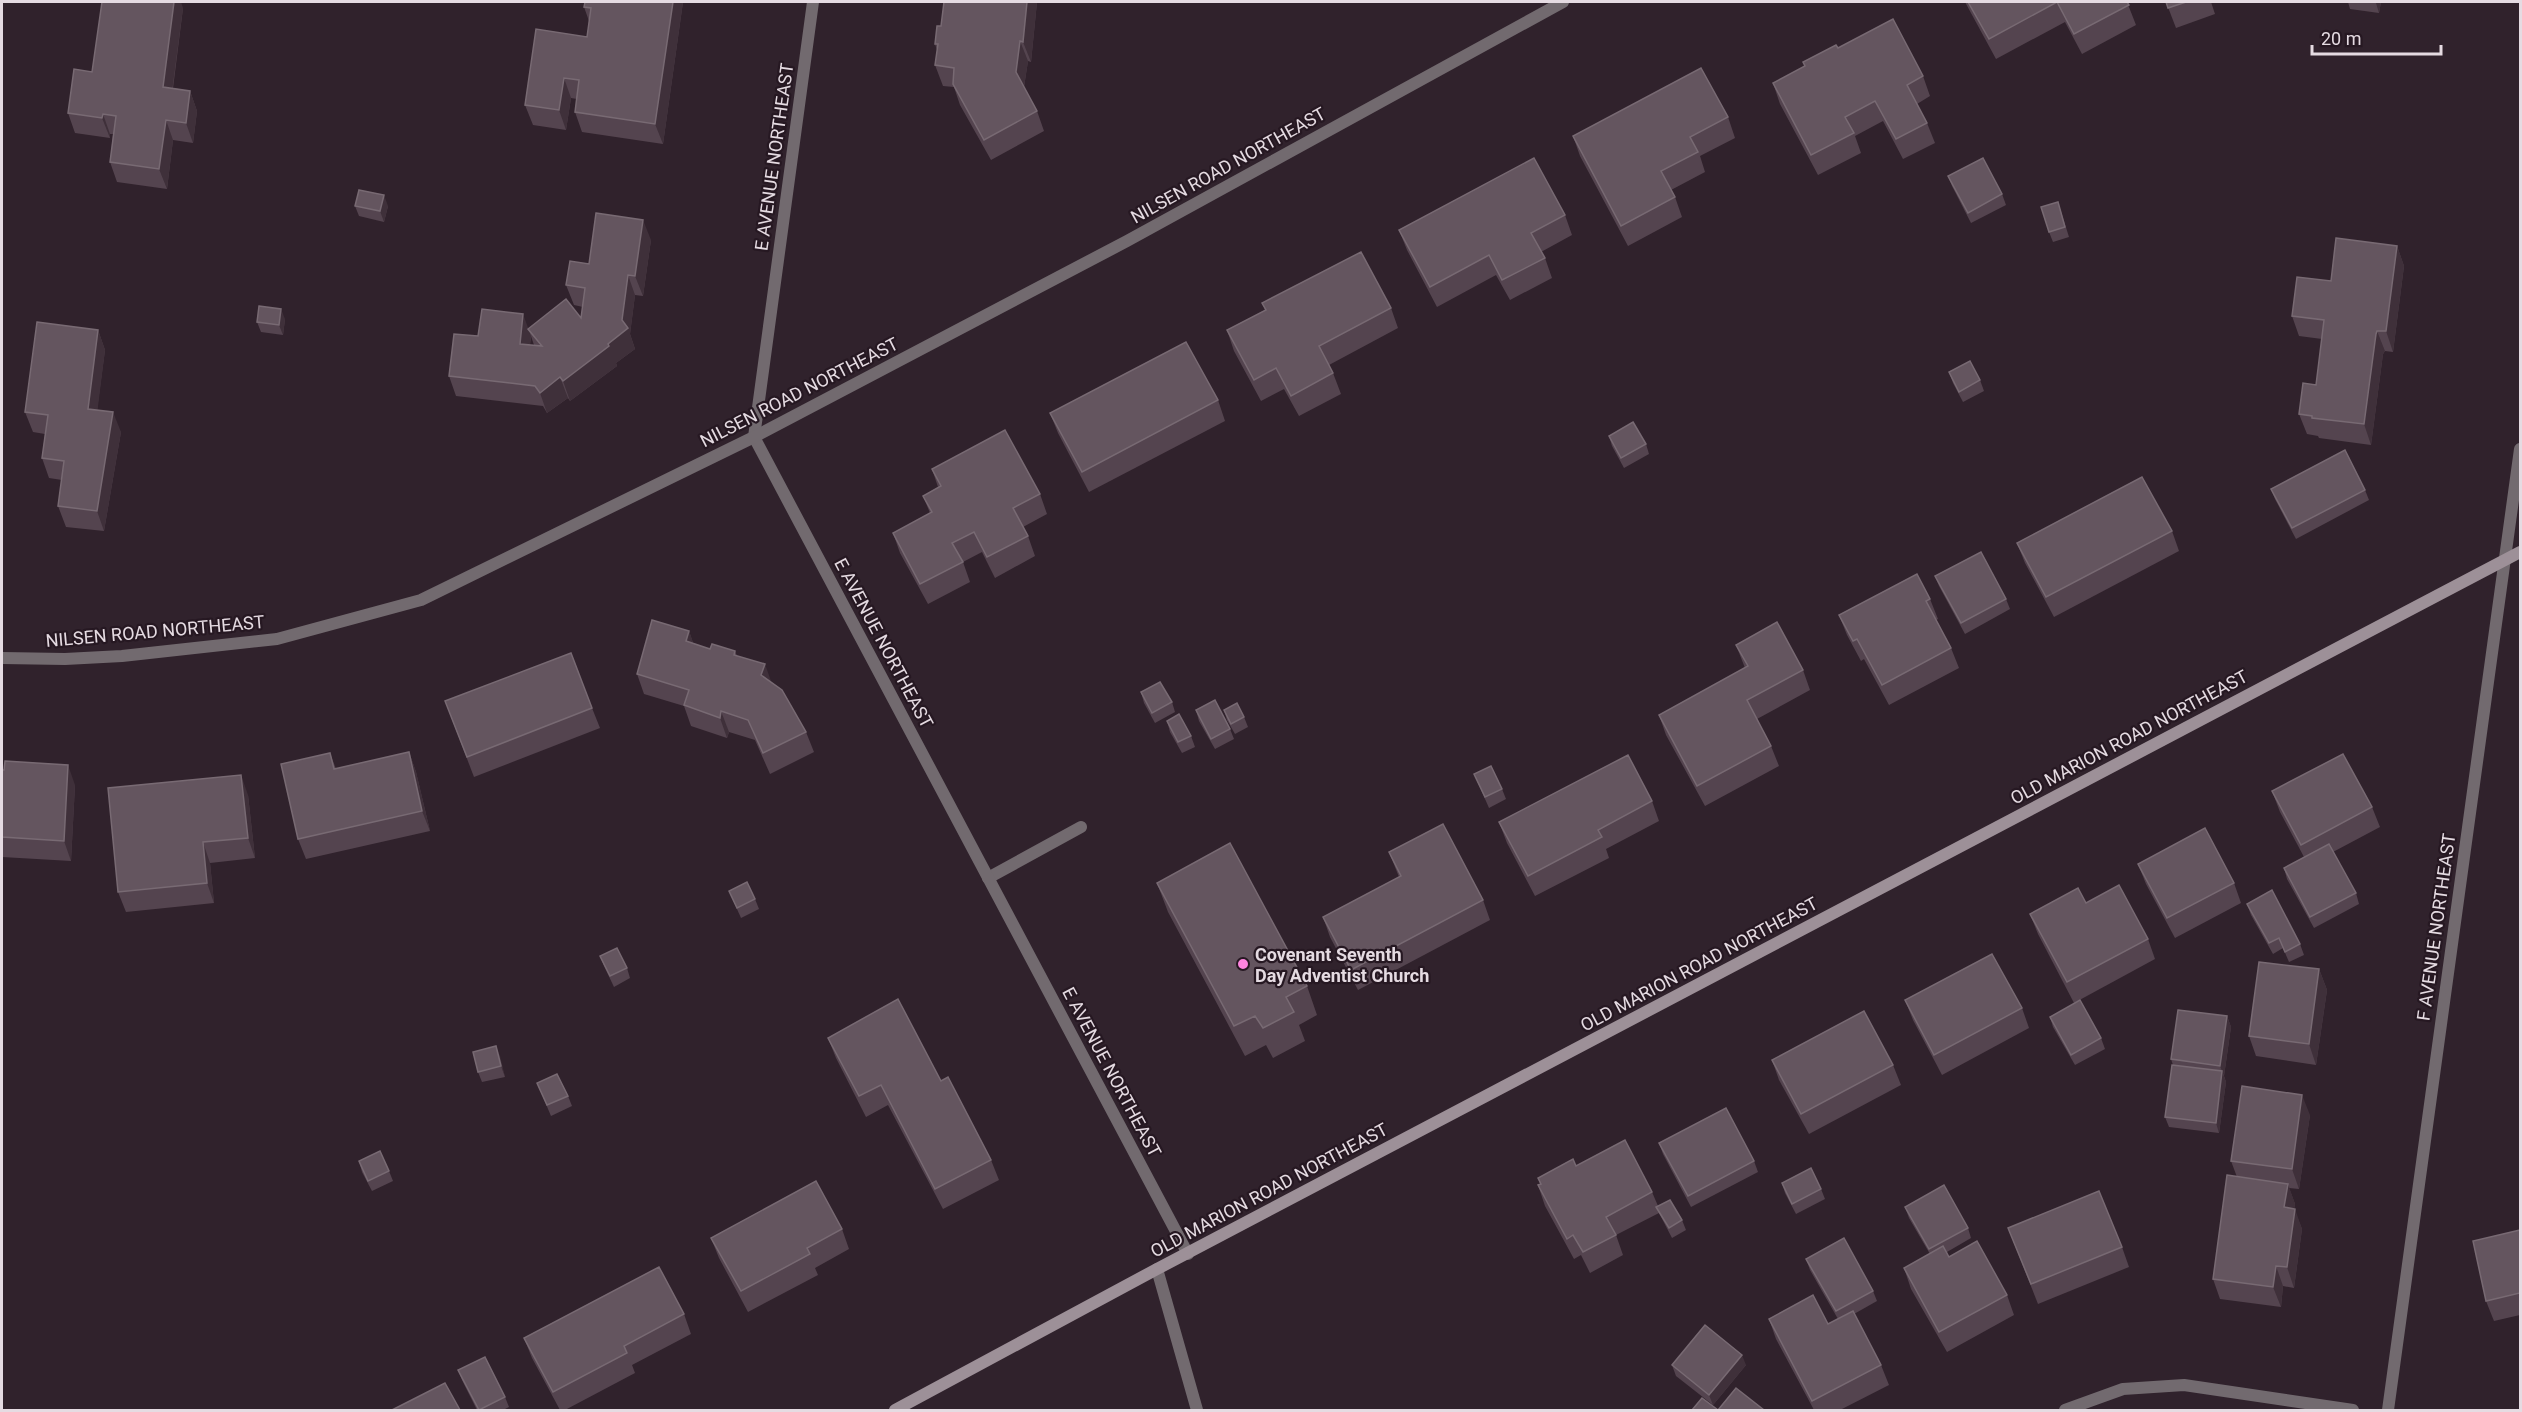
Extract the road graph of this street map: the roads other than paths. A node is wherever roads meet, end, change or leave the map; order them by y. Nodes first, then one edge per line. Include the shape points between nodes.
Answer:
1 (813, 2) edge
2 (1563, 2) edge
3 (754, 437) junction
4 (2520, 449) edge
5 (2520, 552) edge
6 (2505, 560) junction
7 (2, 658) edge
8 (1081, 827) dead end
9 (988, 878) junction
10 (1188, 1254) junction
11 (1157, 1269) junction
12 (895, 1410) edge
13 (1197, 1410) edge
14 (2066, 1410) edge
15 (2353, 1410) edge
16 (2388, 1410) edge

1 - 3 street, E AVENUE NORTHEAST
2 - 3 street, NILSEN ROAD NORTHEAST via 1127,241
3 - 7 street, NILSEN ROAD NORTHEAST via 421,600 277,639 123,656
3 - 9 street, E AVENUE NORTHEAST
4 - 6 street, F AVENUE NORTHEAST
5 - 6 main road, OLD MARION ROAD NORTHEAST
6 - 10 main road, OLD MARION ROAD NORTHEAST
6 - 16 street, F AVENUE NORTHEAST
8 - 9 street
9 - 10 street, E AVENUE NORTHEAST
10 - 11 main road, OLD MARION ROAD NORTHEAST
11 - 12 main road, OLD MARION ROAD NORTHEAST
11 - 13 street
14 - 15 street via 2123,1389 2184,1385

